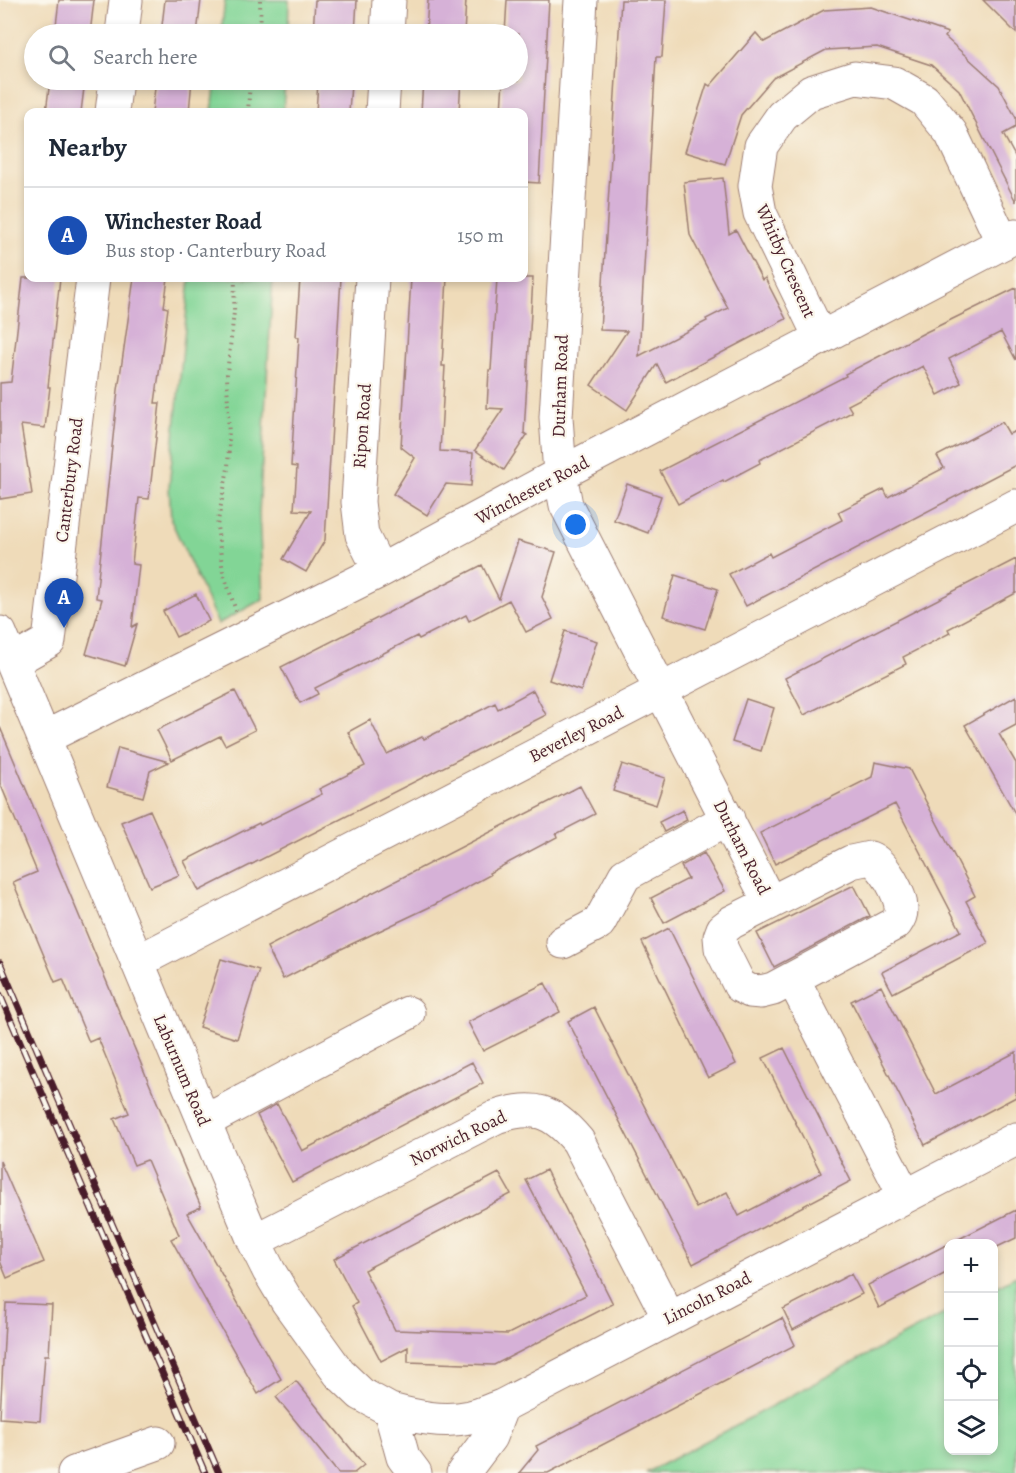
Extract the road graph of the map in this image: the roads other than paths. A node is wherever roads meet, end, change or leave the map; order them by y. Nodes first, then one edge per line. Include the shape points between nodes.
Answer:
1 (126, 0) edge
2 (389, 0) edge
3 (581, 0) edge
4 (123, 24) edge
5 (388, 24) edge
6 (115, 90) edge
7 (383, 90) edge
8 (112, 108) edge
9 (382, 108) edge
10 (1009, 239) edge
11 (93, 282) edge
12 (372, 282) edge
13 (820, 338) junction
14 (560, 474) junction
15 (1016, 506) edge
16 (380, 571) junction
17 (6, 647) edge
18 (662, 690) junction
19 (44, 738) junction
20 (728, 819) junction
21 (770, 903) junction
22 (563, 942) dead end
23 (137, 962) junction
24 (794, 979) junction
25 (408, 1012) dead end
26 (204, 1122) junction
27 (1016, 1139) edge
28 (905, 1196) junction
29 (254, 1241) junction
30 (669, 1318) junction
31 (502, 1406) junction
32 (390, 1410) junction
33 (158, 1443) dead end
34 (74, 1473) edge
35 (415, 1473) edge
36 (463, 1473) edge

1 - 4 street
2 - 5 street
3 - 14 street, Durham Road via 556,417
6 - 8 street
7 - 9 street
10 - 13 street, Winchester Road
10 - 13 street, Whitby Crescent via 951,133 924,100 894,83 855,78 811,92 782,116 761,146 755,186 760,213
11 - 17 street, Canterbury Road via 49,641
12 - 16 street, Ripon Road via 358,502 362,535
13 - 14 street, Winchester Road
14 - 16 street, Winchester Road
14 - 18 street, Durham Road via 566,505
15 - 18 street, Beverley Road
16 - 19 street, Winchester Road
17 - 19 street, Laburnum Road
18 - 20 street, Durham Road
18 - 23 street, Beverley Road
19 - 23 street, Laburnum Road
20 - 21 street, Durham Road
20 - 22 street via 625,875 599,923
21 - 24 street, Durham Road via 723,929 721,948 740,986 750,992 773,989
21 - 24 street, Durham Road via 851,862 870,858 883,867 902,907 896,923
23 - 26 street, Laburnum Road
24 - 28 street
25 - 26 street
26 - 29 street, Laburnum Road
27 - 28 street, Lincoln Road
28 - 30 street, Lincoln Road
29 - 30 street, Norwich Road via 496,1117 517,1110 536,1110 567,1127 578,1141
29 - 32 street, Laburnum Road via 287,1301 339,1373 361,1394
30 - 31 street, Lincoln Road
31 - 32 street, Lincoln Road via 472,1417 446,1420
31 - 36 street via 490,1437
32 - 35 street via 403,1457
33 - 34 street

